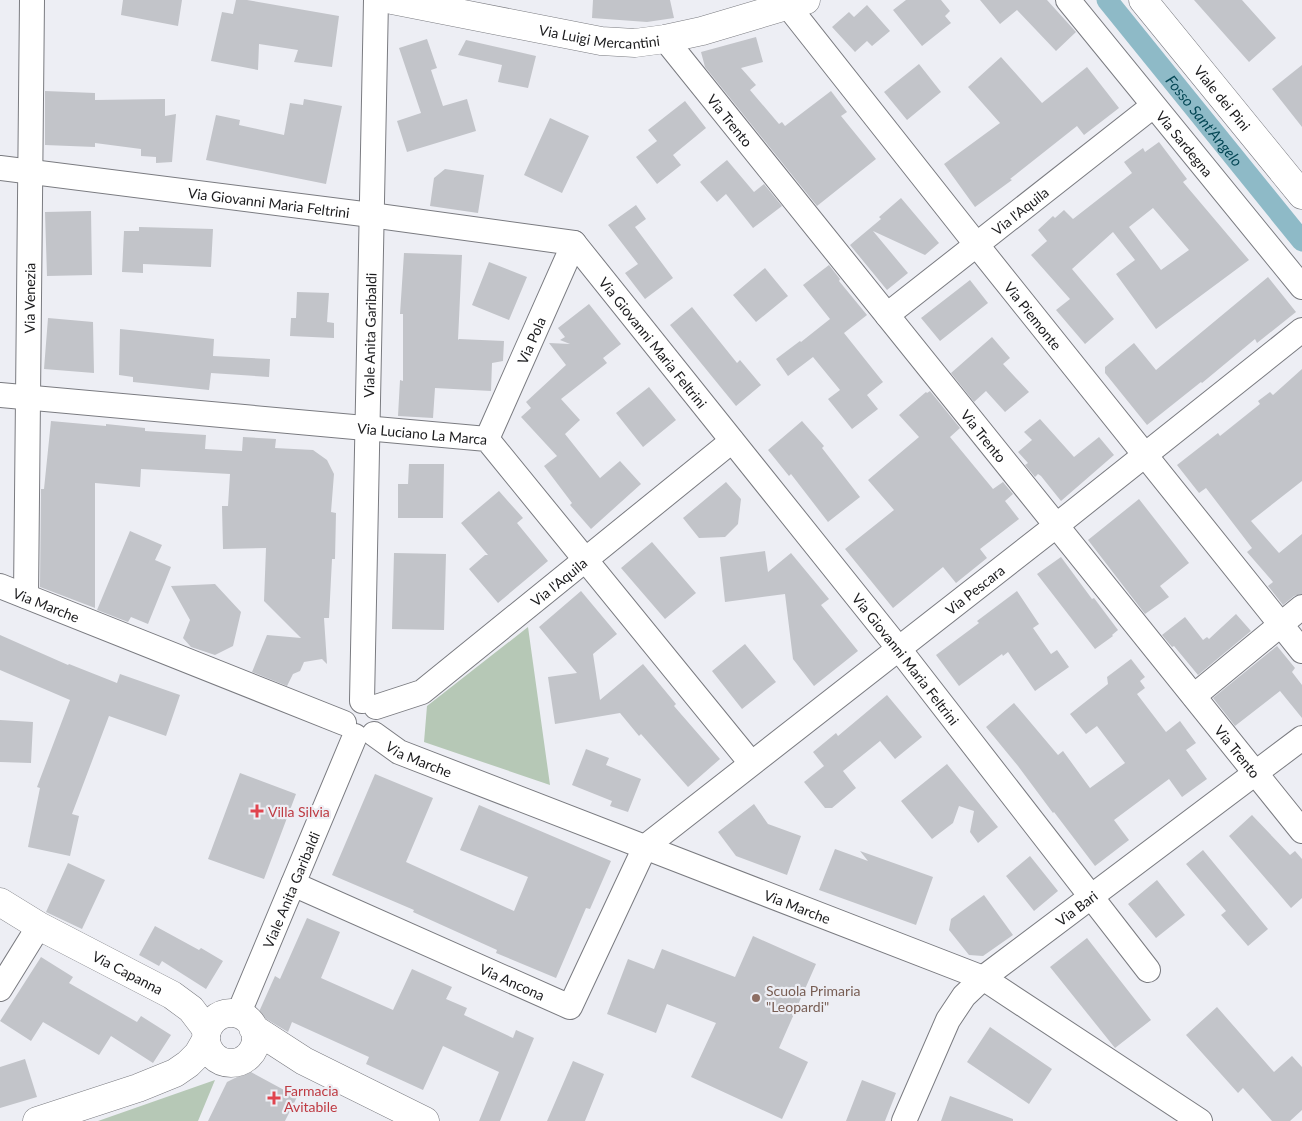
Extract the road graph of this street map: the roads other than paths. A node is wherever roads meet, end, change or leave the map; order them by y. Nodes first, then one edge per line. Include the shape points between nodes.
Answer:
1 (32, 0) edge
2 (376, 0) edge
3 (392, 0) edge
4 (1068, 0) edge
5 (1142, 0) edge
6 (794, 2) edge
7 (665, 40) junction
8 (1153, 106) junction
9 (0, 168) edge
10 (30, 172) junction
11 (1302, 196) edge
12 (372, 215) junction
13 (574, 243) junction
14 (976, 244) junction
15 (1302, 287) edge
16 (887, 315) junction
17 (1302, 330) edge
18 (0, 395) edge
19 (29, 398) junction
20 (368, 429) junction
21 (487, 439) junction
22 (732, 440) junction
23 (1145, 455) junction
24 (1057, 525) junction
25 (585, 560) junction
26 (0, 586) edge
27 (26, 596) junction
28 (1302, 607) edge
29 (1280, 625) junction
30 (899, 649) junction
31 (1302, 651) edge
32 (1194, 696) junction
33 (369, 704) junction
34 (357, 731) junction
35 (1302, 738) edge
36 (751, 763) junction
37 (1256, 774) junction
38 (1302, 831) edge
39 (645, 847) junction
40 (293, 884) junction
41 (1092, 897) junction
42 (0, 902) edge
43 (39, 926) junction
44 (1148, 970) dead end
45 (983, 978) junction
46 (0, 989) edge
47 (246, 1021) junction
48 (207, 1035) junction
49 (238, 1060) junction
50 (304, 1061) junction
51 (138, 1088) junction
52 (417, 1119) edge
53 (37, 1121) edge
54 (904, 1121) edge
55 (1200, 1121) edge

1 - 10 street, Via Venezia
2 - 12 street, Viale Anita Garibaldi
3 - 7 street, Via Luigi Mercantini via 601,41 635,43
4 - 8 street, Via Sardegna
5 - 11 street, Viale dei Pini
6 - 7 street, Via Luigi Mercantini
6 - 14 street, Via Piemonte
7 - 16 street, Via Trento
8 - 14 street, Via l'Aquila
8 - 15 street, Via Sardegna
9 - 10 street, Via Giovanni Maria Feltrini
10 - 12 street, Via Giovanni Maria Feltrini
10 - 19 street, Via Venezia
12 - 13 street, Via Giovanni Maria Feltrini
12 - 20 street, Viale Anita Garibaldi
13 - 21 street, Via Pola
13 - 22 street, Via Giovanni Maria Feltrini
14 - 16 street, Via l'Aquila
14 - 23 street, Via Piemonte
16 - 24 street, Via Trento
17 - 23 street, Via Pescara
18 - 19 street, Via Luciano La Marca
19 - 20 street, Via Luciano La Marca
19 - 27 street, Via Venezia
20 - 21 street, Via Luciano La Marca
20 - 33 street, Viale Anita Garibaldi
21 - 25 street, Via Luciano La Marca
22 - 25 street, Via l'Aquila
22 - 30 street, Via Giovanni Maria Feltrini
23 - 24 street, Via Pescara
23 - 29 street, Via Piemonte
24 - 30 street, Via Pescara
24 - 32 street, Via Trento
25 - 33 street, Via l'Aquila via 422,692
25 - 36 street, Via Luciano La Marca
26 - 27 street, Via Marche
27 - 34 street, Via Marche
28 - 29 street
29 - 31 street, Via Piemonte
29 - 32 street
30 - 36 street, Via Pescara
30 - 41 street, Via Giovanni Maria Feltrini
32 - 37 street, Via Trento
33 - 34 street via 380,713 380,724
33 - 34 street via 357,701 345,712
34 - 39 street, Via Marche via 399,752
34 - 40 street, Viale Anita Garibaldi
35 - 37 street, Via Bari
36 - 39 street, Via Pescara
37 - 38 street, Via Trento
37 - 41 street, Via Bari
39 - 40 street, Via Ancona via 570,1007
39 - 45 street, Via Marche
40 - 47 street, Viale Anita Garibaldi
41 - 44 street, Via Giovanni Maria Feltrini
41 - 45 street, Via Bari
42 - 43 street, Via Capanna
43 - 46 street
43 - 48 street, Via Capanna via 172,995 191,1009
45 - 54 street, Via Bari via 964,996 948,1020
45 - 55 street, Via Marche
47 - 48 street via 231,1014 216,1018
47 - 49 street via 256,1036 255,1043
47 - 50 street
48 - 49 street, Via Capanna via 211,1053 222,1062
48 - 51 street via 198,1054 188,1064
49 - 50 street via 274,1056
49 - 51 street via 178,1082
50 - 52 street
51 - 53 street

